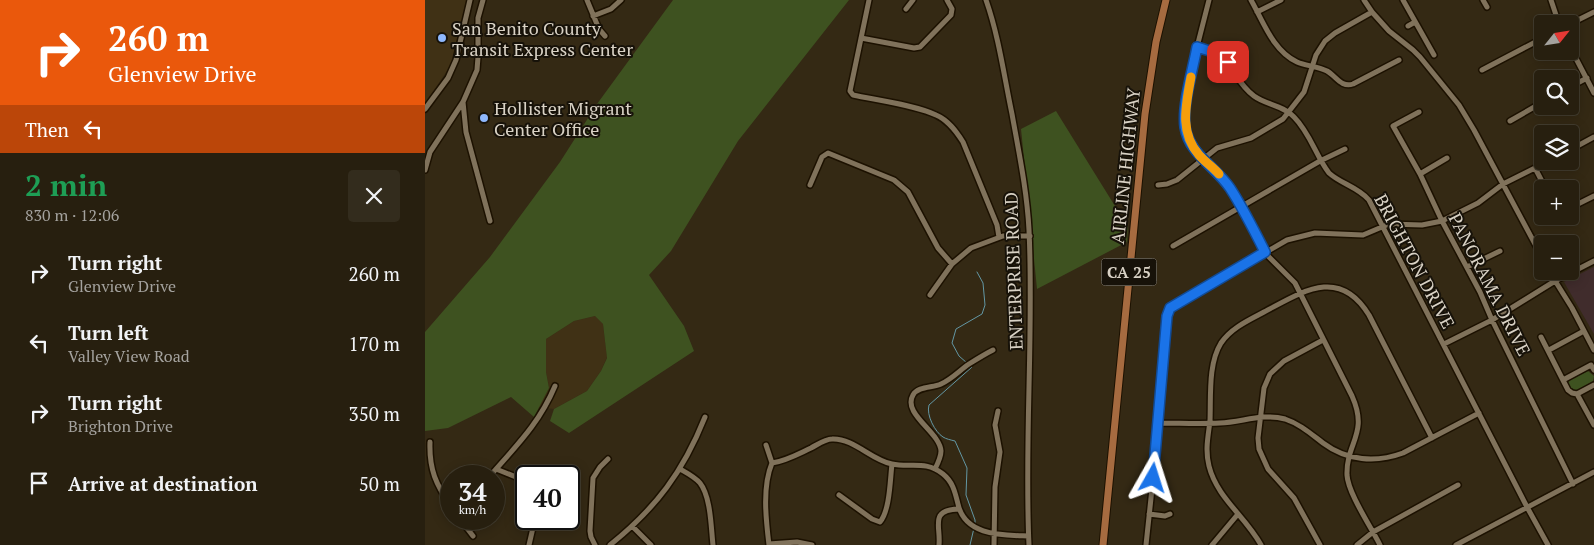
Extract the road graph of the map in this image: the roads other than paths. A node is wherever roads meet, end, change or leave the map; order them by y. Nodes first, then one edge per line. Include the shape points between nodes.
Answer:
1 (470, 0) edge
2 (483, 0) edge
3 (587, 0) edge
4 (621, 0) edge
5 (869, 0) edge
6 (913, 0) edge
7 (947, 0) edge
8 (986, 0) edge
9 (1166, 0) edge
10 (1209, 0) edge
11 (1251, 0) edge
12 (1281, 0) edge
13 (1364, 0) edge
14 (1403, 0) edge
15 (1483, 0) edge
16 (1551, 0) edge
17 (1487, 8) dead end
18 (907, 9) dead end
19 (1257, 12) junction
20 (1372, 12) junction
21 (1594, 12) edge
22 (1556, 15) edge
23 (593, 16) junction
24 (1579, 20) edge
25 (1415, 22) junction
26 (1408, 26) dead end
27 (605, 36) dead end
28 (861, 38) junction
29 (1534, 43) edge
30 (1197, 47) junction
31 (1434, 54) dead end
32 (1399, 60) dead end
33 (1577, 60) edge
34 (1312, 66) junction
35 (1482, 70) dead end
36 (1587, 78) junction
37 (1579, 82) edge
38 (1594, 92) edge
39 (463, 102) junction
40 (1534, 107) edge
41 (425, 109) edge
42 (1289, 112) junction
43 (1419, 112) dead end
44 (1509, 121) dead end
45 (1594, 137) edge
46 (1579, 145) edge
47 (1345, 149) dead end
48 (1447, 158) dead end
49 (1203, 159) junction
50 (1320, 161) junction
51 (1534, 168) edge
52 (425, 170) edge
53 (1420, 174) junction
54 (1503, 184) junction
55 (810, 185) dead end
56 (1157, 186) dead end
57 (1594, 196) edge
58 (1579, 204) edge
59 (1241, 206) junction
60 (490, 221) dead end
61 (1442, 221) junction
62 (1384, 226) junction
63 (1030, 236) junction
64 (999, 237) junction
65 (1534, 243) edge
66 (1173, 246) dead end
67 (1500, 251) dead end
68 (1265, 252) junction
69 (1594, 261) edge
70 (952, 264) junction
71 (1467, 267) junction
72 (1555, 281) junction
73 (1300, 293) junction
74 (930, 296) dead end
75 (1492, 320) junction
76 (1584, 331) junction
77 (1541, 336) dead end
78 (1323, 340) junction
79 (1444, 344) junction
80 (993, 350) dead end
81 (1549, 350) junction
82 (1594, 350) edge
83 (1594, 370) edge
84 (1563, 380) junction
85 (1594, 384) edge
86 (555, 386) dead end
87 (1577, 394) junction
88 (997, 411) dead end
89 (1479, 414) junction
90 (1260, 416) junction
91 (705, 417) dead end
92 (1159, 423) junction
93 (1209, 423) junction
94 (1594, 424) edge
95 (1432, 438) junction
96 (430, 442) dead end
97 (766, 445) dead end
98 (1350, 457) junction
99 (608, 459) dead end
100 (772, 463) junction
101 (892, 464) junction
102 (499, 465) edge
103 (680, 469) junction
104 (935, 469) junction
105 (1594, 472) edge
106 (1573, 484) junction
107 (1458, 485) dead end
108 (440, 487) edge
109 (839, 496) dead end
110 (1527, 507) junction
111 (959, 509) junction
112 (1149, 514) junction
113 (1170, 514) dead end
114 (1238, 514) junction
115 (632, 526) junction
116 (468, 530) edge
117 (532, 530) edge
118 (1373, 532) junction
119 (994, 533) junction
120 (473, 536) dead end
121 (1028, 536) junction
122 (529, 545) edge
123 (595, 545) edge
124 (610, 545) edge
125 (651, 545) edge
126 (713, 545) edge
127 (769, 545) edge
128 (812, 545) edge
129 (939, 545) edge
130 (994, 545) edge
131 (1029, 545) edge
132 (1103, 545) edge
133 (1146, 545) edge
134 (1211, 545) edge
135 (1261, 545) edge
136 (1320, 545) edge
137 (1357, 545) edge
138 (1380, 545) edge
139 (1456, 545) edge
140 (1548, 545) edge

1 - 41 street via 456,60 445,83
2 - 39 street via 478,18 477,70
3 - 23 street
4 - 23 street via 611,9
5 - 28 street
6 - 18 street
7 - 28 street via 952,9 951,16 920,47
8 - 63 street, ENTERPRISE ROAD via 997,35 1017,140
9 - 132 main road, AIRLINE HIGHWAY / CA 25 via 1143,123
10 - 30 street
11 - 19 street
12 - 19 street
13 - 20 street
14 - 25 street
15 - 17 street
16 - 22 street
19 - 34 street via 1284,54
20 - 34 street via 1329,37
20 - 54 street via 1413,50 1454,99
21 - 24 street
23 - 27 street
25 - 26 street
25 - 31 street
28 - 64 street via 850,92 923,110 947,122 963,142
29 - 35 street
30 - 42 street, BRIGHTON DRIVE via 1224,58 1254,96
30 - 49 street via 1185,121 1191,143
32 - 34 street via 1348,86 1327,71
33 - 36 street
34 - 42 street via 1304,92
36 - 37 street
36 - 38 street
39 - 52 street via 430,152
39 - 60 street via 466,132
40 - 44 street
42 - 49 street via 1280,122 1251,138 1217,148
42 - 50 street, BRIGHTON DRIVE via 1302,126
43 - 53 street, PANORAMA DRIVE via 1393,126
45 - 46 street
47 - 50 street
48 - 53 street
49 - 56 street via 1177,180
49 - 59 street via 1225,181
50 - 59 street
50 - 62 street, BRIGHTON DRIVE via 1331,176 1356,188 1369,200
51 - 54 street
53 - 61 street, PANORAMA DRIVE
54 - 61 street via 1478,203
54 - 65 street
55 - 70 street via 822,157 827,153 894,180 908,192 938,248
57 - 58 street
59 - 66 street
59 - 68 street
61 - 62 street
61 - 71 street, PANORAMA DRIVE
62 - 68 street via 1363,235 1305,235
62 - 79 street, BRIGHTON DRIVE
63 - 64 street
63 - 121 street, ENTERPRISE ROAD
64 - 70 street via 971,248
67 - 71 street
68 - 73 street via 1292,279
68 - 92 street via 1170,308
69 - 72 street
70 - 74 street
71 - 75 street, PANORAMA DRIVE
72 - 75 street
72 - 76 street
73 - 78 street
73 - 93 street via 1235,328 1221,343 1214,365
73 - 95 street via 1329,287 1348,292 1359,301 1369,314
75 - 79 street
75 - 106 street, PANORAMA DRIVE
76 - 81 street
76 - 82 street
77 - 81 street
78 - 90 street via 1284,361 1272,372 1264,388
78 - 98 street via 1358,411 1358,428
79 - 89 street, BRIGHTON DRIVE
80 - 104 street via 941,384 913,395 913,411 940,446 941,454
81 - 84 street
83 - 84 street via 1591,365
84 - 87 street via 1571,393
85 - 87 street
86 - 102 street via 530,430
87 - 94 street
88 - 119 street via 995,425 1000,457 995,487
89 - 95 street
89 - 110 street, BRIGHTON DRIVE
90 - 93 street
90 - 98 street via 1292,422 1331,449
90 - 136 street via 1259,449 1263,461 1294,498
91 - 103 street
92 - 93 street
92 - 112 street
93 - 114 street via 1207,445 1211,472
95 - 98 street via 1393,457 1375,460
96 - 108 street via 434,476
97 - 100 street
98 - 118 street via 1348,483
99 - 123 street via 593,478 590,530
100 - 101 street via 832,439 847,442
100 - 127 street via 766,494
101 - 104 street via 918,464
101 - 109 street via 885,513 880,522
103 - 115 street
103 - 126 street via 695,479 703,490
104 - 111 street via 952,484
105 - 106 street
106 - 110 street
107 - 118 street
110 - 139 street
110 - 140 street, BRIGHTON DRIVE
111 - 119 street via 972,527
111 - 129 street via 949,509 938,520
112 - 113 street
112 - 133 street
114 - 134 street
114 - 135 street
115 - 124 street
115 - 125 street
116 - 120 street
117 - 122 street
118 - 137 street
118 - 138 street
119 - 121 street
119 - 130 street
121 - 131 street, ENTERPRISE ROAD
127 - 128 street via 797,542

